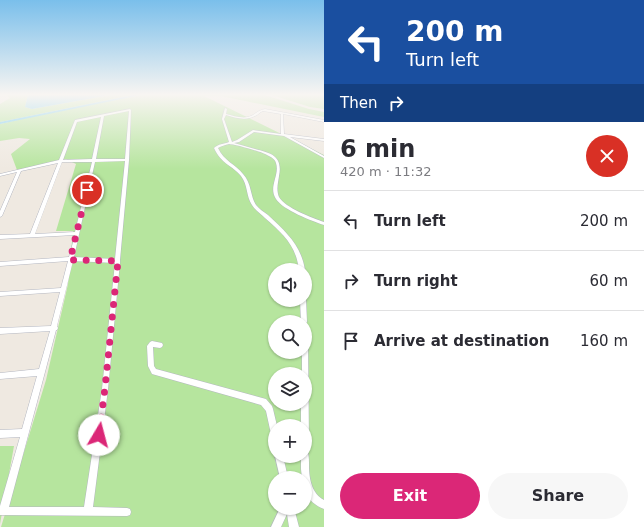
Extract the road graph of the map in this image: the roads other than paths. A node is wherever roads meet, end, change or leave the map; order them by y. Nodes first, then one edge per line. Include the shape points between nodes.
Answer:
1 (83, 120) edge
2 (102, 120) edge
3 (129, 120) edge
4 (224, 120) edge
5 (282, 120) edge
6 (283, 134) junction
7 (324, 140) edge
8 (232, 143) junction
9 (324, 157) edge
10 (94, 160) junction
11 (127, 160) junction
12 (61, 161) junction
13 (20, 170) junction
14 (0, 175) edge
15 (0, 216) edge
16 (324, 224) edge
17 (77, 233) junction
18 (32, 235) junction
19 (0, 237) edge
20 (70, 260) junction
21 (118, 261) junction
22 (302, 263) edge
23 (0, 264) edge
24 (64, 290) junction
25 (0, 294) edge
26 (55, 328) junction
27 (0, 331) edge
28 (160, 345) dead end
29 (305, 359) edge
30 (42, 372) junction
31 (0, 376) edge
32 (271, 419) edge
33 (305, 419) edge
34 (25, 433) junction
35 (0, 434) edge
36 (305, 463) edge
37 (324, 505) edge
38 (2, 511) edge
39 (88, 512) junction
40 (126, 512) dead end
41 (282, 515) edge
42 (291, 515) edge
43 (276, 527) edge
44 (294, 527) edge

1 - 12 street via 77,121
2 - 10 street
3 - 11 street
4 - 8 street
5 - 6 street
6 - 7 street
6 - 8 street via 253,131
6 - 9 street
8 - 16 street via 271,155 279,169 274,187 278,198 284,204
8 - 22 street via 216,147 219,156 243,176 254,205 286,234 296,247
10 - 11 street
10 - 12 street
10 - 17 street
11 - 21 street
12 - 13 street
12 - 18 street
13 - 14 street
13 - 15 street
17 - 18 street
17 - 20 street
18 - 19 street
20 - 21 street
20 - 23 street
20 - 24 street
21 - 39 street via 105,388
24 - 25 street
24 - 26 street
26 - 27 street
26 - 30 street
28 - 32 street via 150,346 150,366 154,372 263,402 269,409
29 - 33 street
30 - 31 street
30 - 34 street
34 - 35 street
34 - 38 street
36 - 37 street via 308,489
38 - 39 street
39 - 40 street
41 - 43 street
42 - 44 street

